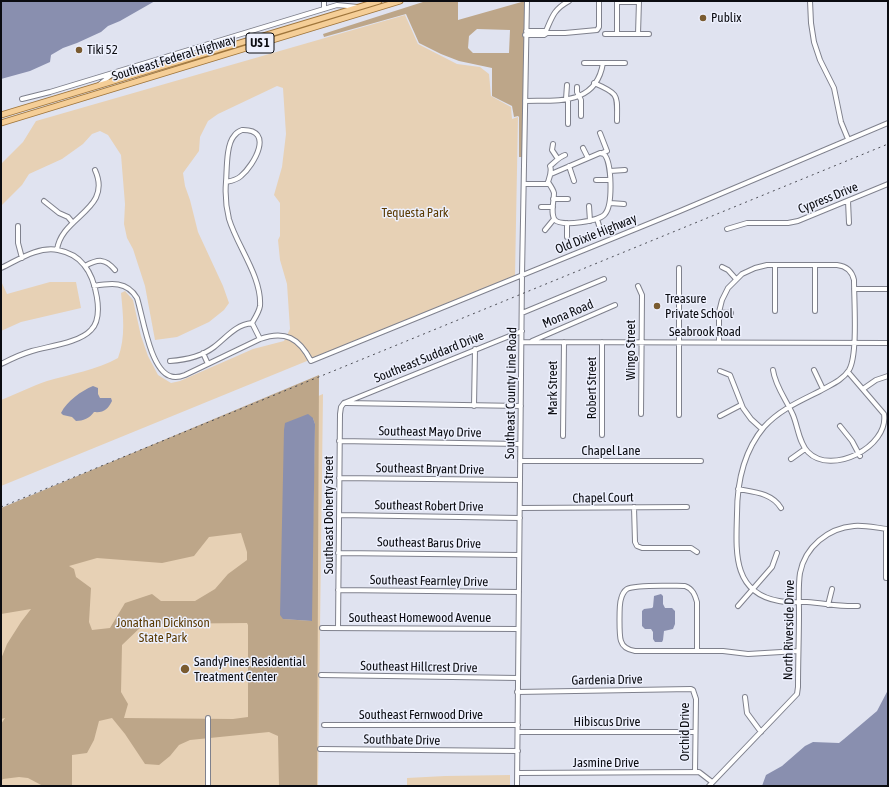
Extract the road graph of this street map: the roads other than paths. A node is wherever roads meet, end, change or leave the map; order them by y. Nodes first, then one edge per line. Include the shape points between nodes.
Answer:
1 (324, 1) edge
2 (379, 1) edge
3 (400, 1) edge
4 (527, 1) edge
5 (568, 1) edge
6 (599, 1) edge
7 (617, 1) edge
8 (639, 1) edge
9 (810, 1) edge
10 (337, 5) junction
11 (360, 7) junction
12 (324, 9) junction
13 (339, 13) junction
14 (341, 19) junction
15 (547, 32) junction
16 (526, 33) junction
17 (605, 34) dead end
18 (617, 34) junction
19 (638, 34) junction
20 (649, 34) dead end
21 (584, 63) dead end
22 (603, 63) junction
23 (625, 63) dead end
24 (114, 73) junction
25 (118, 80) junction
26 (594, 83) junction
27 (73, 85) junction
28 (567, 85) dead end
29 (97, 86) junction
30 (120, 86) junction
31 (577, 87) dead end
32 (75, 93) junction
33 (580, 96) junction
34 (22, 99) dead end
35 (567, 99) junction
36 (525, 101) junction
37 (1, 115) edge
38 (581, 116) dead end
39 (617, 122) dead end
40 (1, 123) edge
41 (888, 123) edge
42 (568, 124) dead end
43 (600, 133) dead end
44 (848, 139) junction
45 (553, 144) dead end
46 (583, 148) dead end
47 (602, 153) junction
48 (564, 155) dead end
49 (588, 158) junction
50 (558, 160) junction
51 (568, 166) junction
52 (95, 170) dead end
53 (625, 170) dead end
54 (610, 171) junction
55 (551, 174) junction
56 (596, 180) dead end
57 (610, 180) junction
58 (574, 181) dead end
59 (226, 182) junction
60 (524, 182) junction
61 (548, 183) junction
62 (888, 184) edge
63 (553, 199) junction
64 (568, 199) dead end
65 (44, 201) dead end
66 (848, 201) junction
67 (610, 203) junction
68 (624, 204) dead end
69 (589, 206) dead end
70 (540, 207) dead end
71 (553, 207) junction
72 (554, 219) junction
73 (597, 219) junction
74 (764, 219) dead end
75 (590, 220) junction
76 (73, 223) junction
77 (567, 223) junction
78 (774, 223) junction
79 (849, 223) dead end
80 (18, 226) dead end
81 (727, 229) dead end
82 (545, 230) dead end
83 (601, 232) dead end
84 (567, 237) dead end
85 (57, 250) junction
86 (22, 258) junction
87 (775, 265) junction
88 (815, 265) junction
89 (85, 266) junction
90 (722, 267) dead end
91 (1, 268) edge
92 (679, 268) dead end
93 (115, 270) dead end
94 (522, 275) junction
95 (604, 279) dead end
96 (736, 279) junction
97 (94, 286) junction
98 (638, 286) dead end
99 (854, 289) junction
100 (888, 289) edge
101 (615, 305) dead end
102 (774, 311) dead end
103 (815, 311) dead end
104 (719, 312) junction
105 (522, 313) junction
106 (731, 313) dead end
107 (252, 323) junction
108 (522, 331) junction
109 (260, 339) junction
110 (522, 342) junction
111 (530, 342) junction
112 (564, 342) junction
113 (602, 342) junction
114 (641, 342) junction
115 (680, 342) junction
116 (718, 342) junction
117 (854, 342) junction
118 (888, 343) edge
119 (475, 349) junction
120 (203, 353) junction
121 (170, 360) dead end
122 (1, 364) edge
123 (208, 364) junction
124 (774, 370) dead end
125 (814, 370) dead end
126 (720, 371) dead end
127 (848, 372) junction
128 (888, 376) edge
129 (823, 389) junction
130 (863, 390) junction
131 (344, 403) junction
132 (742, 405) junction
133 (474, 406) junction
134 (521, 406) junction
135 (789, 407) junction
136 (641, 414) dead end
137 (679, 414) dead end
138 (720, 416) dead end
139 (888, 421) edge
140 (840, 426) dead end
141 (762, 429) junction
142 (887, 431) dead end
143 (602, 435) dead end
144 (563, 436) dead end
145 (339, 441) junction
146 (881, 441) dead end
147 (520, 444) junction
148 (805, 449) junction
149 (860, 456) junction
150 (791, 459) dead end
151 (520, 461) junction
152 (701, 461) dead end
153 (339, 478) junction
154 (520, 480) junction
155 (738, 489) junction
156 (687, 507) dead end
157 (520, 508) junction
158 (634, 508) junction
159 (781, 508) dead end
160 (339, 515) junction
161 (520, 518) junction
162 (887, 529) edge
163 (697, 552) dead end
164 (338, 553) junction
165 (777, 553) dead end
166 (519, 555) junction
167 (888, 578) edge
168 (753, 589) junction
169 (832, 589) dead end
170 (338, 590) junction
171 (519, 592) junction
172 (799, 602) junction
173 (828, 605) junction
174 (738, 606) dead end
175 (858, 606) dead end
176 (322, 628) dead end
177 (338, 628) junction
178 (518, 629) junction
179 (697, 651) junction
180 (798, 651) junction
181 (321, 675) dead end
182 (518, 678) junction
183 (517, 692) junction
184 (694, 694) joint
185 (745, 698) dead end
186 (208, 718) dead end
187 (324, 725) dead end
188 (518, 725) junction
189 (518, 732) junction
190 (695, 732) junction
191 (761, 732) junction
192 (320, 750) dead end
193 (518, 750) junction
194 (695, 772) junction
195 (518, 773) junction
196 (710, 784) edge
197 (208, 786) edge
198 (517, 786) edge

1 - 12 street
2 - 11 main road, Southeast Federal Highway / US 1
3 - 14 main road, Southeast Federal Highway / US 1
4 - 16 street, Southeast County Line Road
5 - 15 street via 556,10
6 - 15 street via 597,30
7 - 8 street
7 - 18 street
8 - 19 street
9 - 44 street via 814,42 834,88 841,122
10 - 11 street
10 - 12 street
10 - 13 street
11 - 13 main road, Southeast Federal Highway / US 1
12 - 24 street
13 - 14 street
13 - 25 main road, Southeast Federal Highway / US 1
14 - 30 main road, Southeast Federal Highway / US 1
15 - 16 street
16 - 36 street, Southeast County Line Road
17 - 18 street
18 - 19 street
19 - 20 street
21 - 22 street
22 - 23 street
22 - 26 street
24 - 25 street
24 - 27 street
24 - 29 street
25 - 29 main road, Southeast Federal Highway / US 1
25 - 30 street
26 - 33 street
26 - 39 street via 611,90 615,95
27 - 32 street
27 - 34 street
28 - 35 street
29 - 32 main road, Southeast Federal Highway / US 1
30 - 40 main road, Southeast Federal Highway / US 1
31 - 33 street
32 - 37 main road, Southeast Federal Highway / US 1
33 - 35 street
33 - 38 street
35 - 36 street
35 - 42 street
36 - 60 street, Southeast County Line Road
41 - 44 street, Old Dixie Highway
43 - 47 street via 607,151
44 - 94 street, Old Dixie Highway
45 - 50 street via 552,150
46 - 49 street
47 - 49 street
47 - 54 street via 606,157
48 - 50 street
49 - 51 street
50 - 55 street via 550,166
51 - 55 street
51 - 58 street
52 - 76 street via 99,182 96,198
53 - 54 street
54 - 57 street
55 - 61 street
56 - 57 street
57 - 67 street
59 - 59 street via 228,155 234,136 242,130 253,132 260,140 257,155 240,177
59 - 107 street via 229,218 259,294 259,311
60 - 61 street
60 - 94 street, Southeast County Line Road
61 - 63 street via 552,189
62 - 66 street, Cypress Drive
63 - 64 street
63 - 71 street
65 - 76 street
66 - 78 street, Cypress Drive via 798,221
66 - 79 street
67 - 68 street
67 - 73 street via 604,216
69 - 75 street
70 - 71 street
71 - 72 street
72 - 77 street
72 - 82 street
73 - 75 street
73 - 83 street
74 - 78 street
75 - 77 street
76 - 85 street via 61,236
77 - 84 street
78 - 81 street, Cypress Drive via 747,223
80 - 86 street via 18,243
85 - 86 street via 36,252
85 - 89 street via 72,255
86 - 91 street
87 - 88 street
87 - 96 street via 755,268
87 - 102 street
88 - 99 street via 846,267 852,274
88 - 103 street
89 - 93 street via 99,260 110,264
89 - 97 street
90 - 96 street
92 - 115 street
94 - 105 street, Southeast County Line Road
94 - 109 street, Old Dixie Highway via 311,361 300,344 292,338 276,335
95 - 105 street
96 - 104 street via 725,294
97 - 122 street via 98,315 94,327 87,334 23,354
97 - 123 street via 126,286 134,294 151,349 160,368 166,374 181,377
98 - 114 street, Wingo Street via 642,295
99 - 100 street
99 - 117 street
101 - 111 street, Mona Road
104 - 106 street
104 - 116 street
105 - 108 street, Southeast County Line Road
107 - 109 street
107 - 120 street via 232,330 214,347
108 - 110 street, Southeast County Line Road
108 - 119 street, Southeast Suddard Drive
109 - 123 street
110 - 111 street, Seabrook Road
110 - 134 street, Southeast County Line Road
111 - 112 street, Seabrook Road
112 - 113 street, Seabrook Road
112 - 144 street, Mark Street
113 - 114 street, Seabrook Road
113 - 143 street, Robert Street
114 - 115 street, Seabrook Road
114 - 136 street, Wingo Street
115 - 116 street, Seabrook Road
115 - 137 street
116 - 117 street, Seabrook Road
117 - 118 street, Seabrook Road
117 - 127 street via 853,359
119 - 131 street, Southeast Suddard Drive
119 - 133 street
120 - 121 street via 182,360
120 - 123 street
124 - 135 street via 774,379
125 - 129 street
126 - 132 street via 731,376
127 - 129 street via 837,382
127 - 130 street
128 - 130 street via 876,380
129 - 135 street
130 - 139 street
131 - 133 street
131 - 145 street, Southeast Doherty Street via 340,410
132 - 138 street
132 - 141 street via 751,419
133 - 134 street
134 - 147 street, Southeast County Line Road
135 - 141 street
135 - 148 street
139 - 142 street
140 - 149 street
141 - 155 street via 745,460
145 - 147 street, Southeast Mayo Drive
145 - 153 street, Southeast Doherty Street
146 - 149 street
147 - 151 street, Southeast County Line Road
148 - 149 street via 814,457 829,461
148 - 150 street
151 - 152 street, Chapel Lane
151 - 154 street, Southeast County Line Road
153 - 154 street, Southeast Bryant Drive
153 - 160 street, Southeast Doherty Street
154 - 157 street, Southeast County Line Road
155 - 159 street via 768,496
155 - 168 street via 737,558 743,576
156 - 158 street, Chapel Court
157 - 158 street, Chapel Court
157 - 161 street, Southeast County Line Road
158 - 163 street via 637,546 691,548
160 - 161 street, Southeast Robert Drive
160 - 164 street, Southeast Doherty Street
161 - 166 street, Southeast County Line Road
162 - 167 street
162 - 172 street, North Riverside Drive via 848,527 821,539 810,551 803,565 799,582
164 - 166 street, Southeast Barus Drive
164 - 170 street, Southeast Doherty Street
165 - 168 street via 772,568
166 - 171 street, Southeast County Line Road
168 - 172 street via 773,600
168 - 174 street
169 - 173 street
170 - 171 street, Southeast Fearnley Drive
170 - 177 street, Southeast Doherty Street
171 - 178 street, Southeast County Line Road
172 - 173 street
172 - 180 street, North Riverside Drive
173 - 175 street
176 - 177 street, Southeast Homewood Avenue
177 - 178 street, Southeast Homewood Avenue
178 - 182 street, Southeast County Line Road
179 - 179 street via 628,650 620,635 622,594 627,589 638,586 689,588 695,595 696,602
179 - 180 street via 758,654
180 - 191 street, North Riverside Drive via 797,694
181 - 182 street, Southeast Hillcrest Drive
182 - 183 street, Southeast County Line Road
183 - 184 street, Gardenia Drive via 688,689 693,690
183 - 188 street, Southeast County Line Road
184 - 190 street, Orchid Drive
185 - 191 street via 747,713
186 - 197 street
187 - 188 street, Southeast Fernwood Drive
188 - 189 street, Southeast County Line Road
189 - 190 street, Hibiscus Drive
189 - 193 street, Southeast County Line Road
190 - 194 street, Orchid Drive
191 - 196 street, North Riverside Drive
192 - 193 street, Southbate Drive
193 - 195 street, Southeast County Line Road
194 - 195 street, Jasmine Drive
194 - 196 street, Orchid Drive via 703,774
195 - 198 street, Southeast County Line Road

